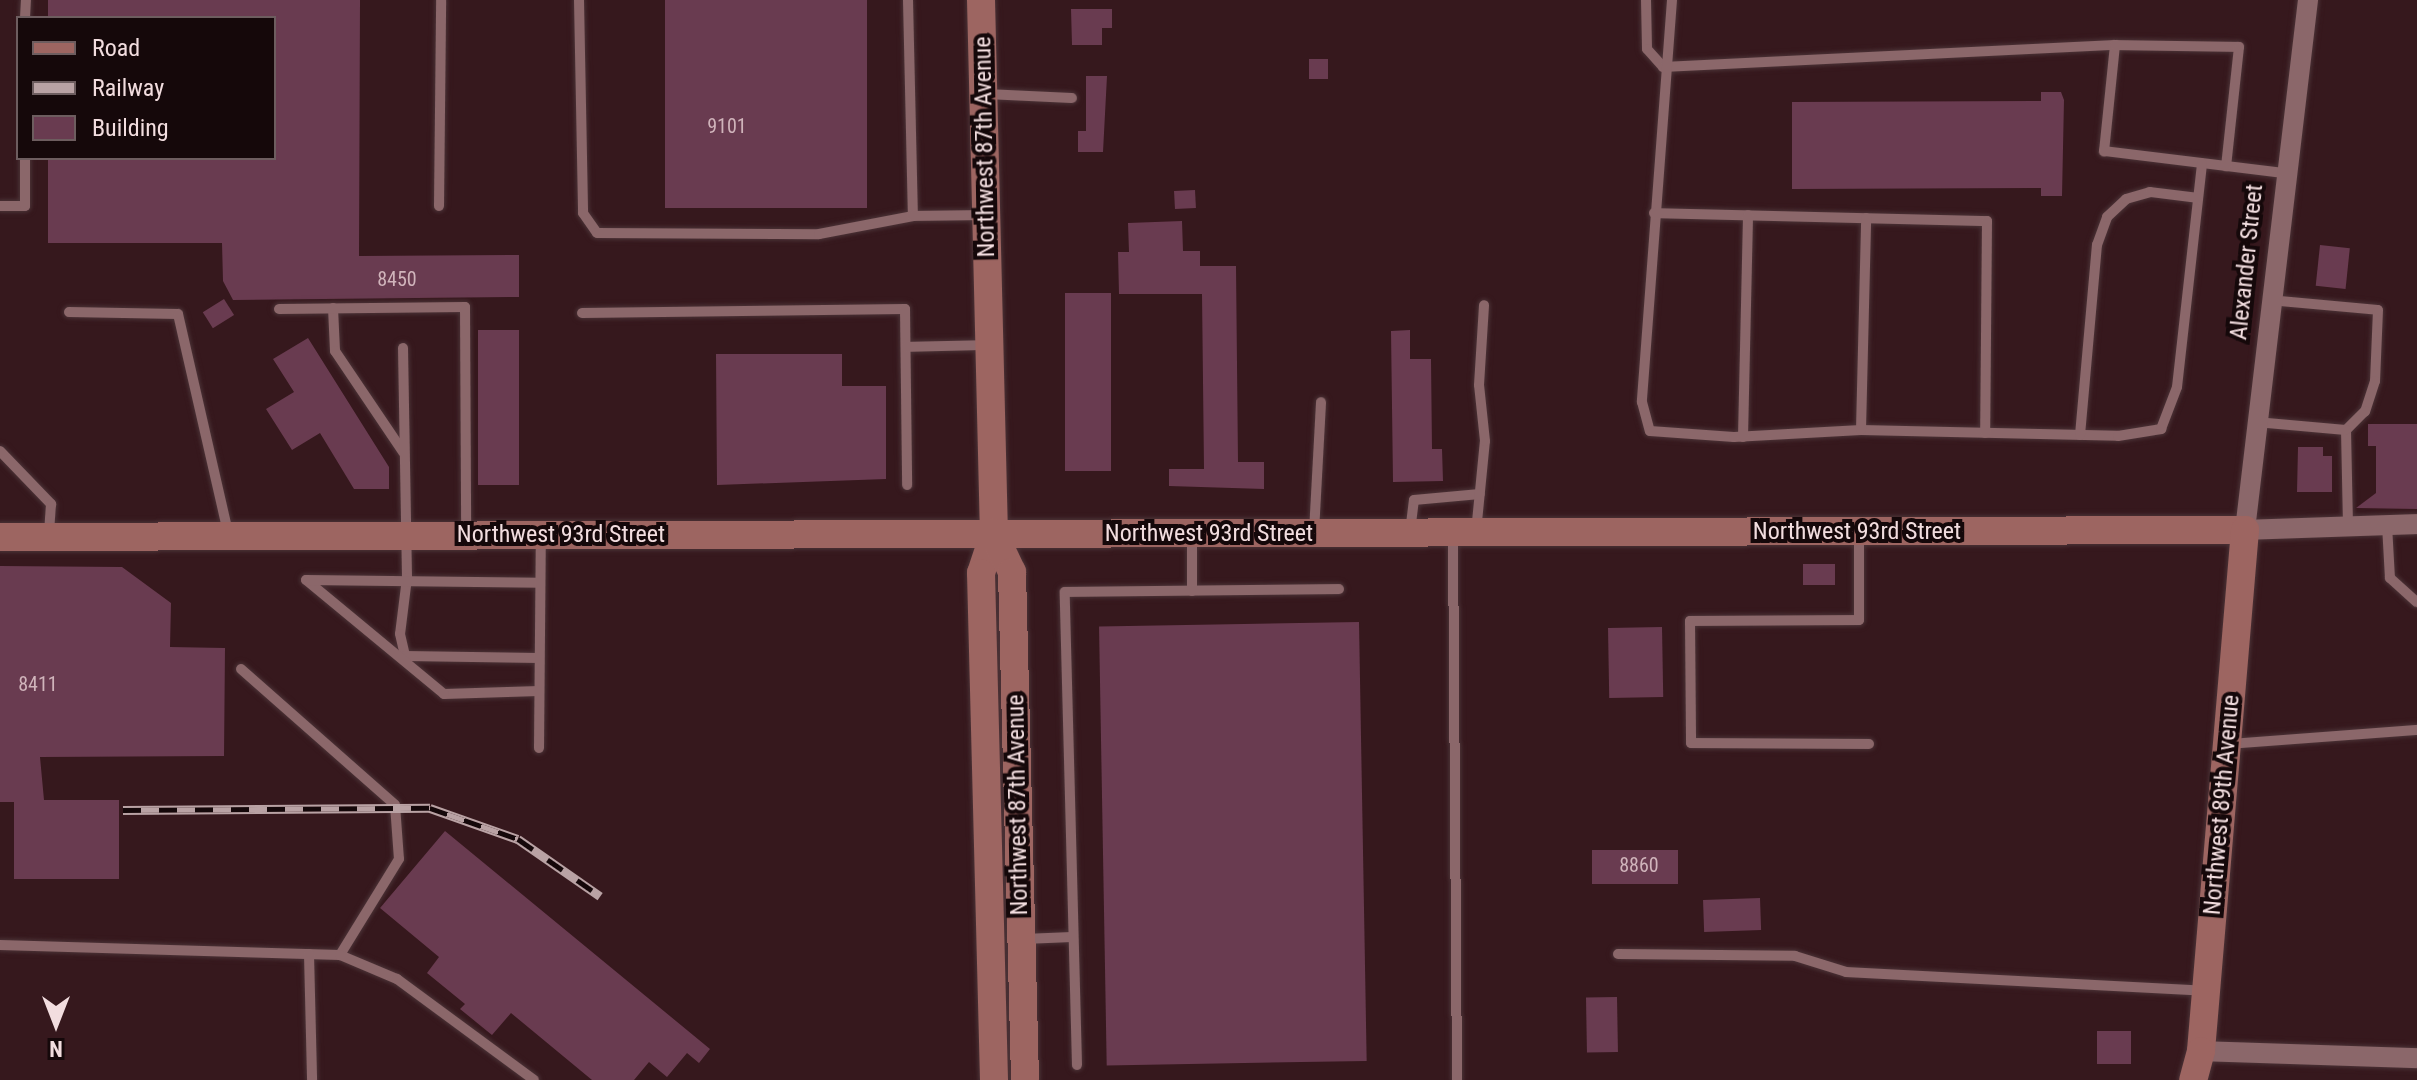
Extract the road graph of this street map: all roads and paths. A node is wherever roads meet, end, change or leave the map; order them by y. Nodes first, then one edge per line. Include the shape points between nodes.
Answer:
1 (441, 0) edge
2 (579, 0) edge
3 (908, 0) edge
4 (981, 0) edge
5 (1646, 0) edge
6 (1672, 0) edge
7 (2308, 0) edge
8 (2115, 45) junction
9 (1663, 67) junction
10 (984, 95) junction
11 (1072, 98) dead end
12 (25, 160) edge
13 (2202, 163) junction
14 (2226, 166) junction
15 (2283, 173) junction
16 (2198, 198) junction
17 (0, 206) edge
18 (439, 206) dead end
19 (1654, 213) junction
20 (987, 215) junction
21 (1748, 215) junction
22 (913, 216) junction
23 (1866, 218) junction
24 (2269, 300) junction
25 (1484, 305) dead end
26 (333, 308) junction
27 (279, 309) dead end
28 (69, 312) dead end
29 (582, 313) dead end
30 (990, 345) junction
31 (906, 347) junction
32 (403, 348) dead end
33 (1321, 402) dead end
34 (2256, 422) junction
35 (1861, 430) junction
36 (2346, 430) junction
37 (1985, 433) junction
38 (2080, 435) junction
39 (1743, 437) junction
40 (0, 451) edge
41 (404, 454) junction
42 (907, 485) dead end
43 (1480, 494) junction
44 (2417, 524) edge
45 (2348, 525) junction
46 (2387, 525) junction
47 (2245, 530) junction
48 (1859, 532) junction
49 (994, 534) junction
50 (1192, 534) junction
51 (1314, 534) junction
52 (1410, 534) junction
53 (1464, 534) junction
54 (229, 535) junction
55 (405, 535) junction
56 (541, 535) junction
57 (49, 536) junction
58 (466, 536) junction
59 (0, 537) edge
60 (407, 578) junction
61 (540, 583) junction
62 (1339, 589) dead end
63 (1192, 591) junction
64 (2417, 602) edge
65 (405, 656) junction
66 (539, 658) junction
67 (241, 669) dead end
68 (539, 691) junction
69 (2417, 730) edge
70 (1869, 744) dead end
71 (2227, 744) junction
72 (539, 748) dead end
73 (1073, 937) junction
74 (1021, 939) junction
75 (0, 945) edge
76 (309, 954) junction
77 (1618, 954) dead end
78 (340, 955) junction
79 (2206, 991) junction
80 (2201, 1051) junction
81 (2417, 1058) edge
82 (1077, 1065) dead end
83 (312, 1080) edge
84 (534, 1080) edge
85 (994, 1080) edge
86 (1025, 1080) edge
87 (1457, 1080) edge
88 (2193, 1080) edge

1 - 18 lane
2 - 22 lane via 583,213 597,233 819,234
3 - 22 lane
4 - 10 street, Northwest 87th Avenue
5 - 9 lane via 1647,49
6 - 9 lane via 1672,46
7 - 15 street, Alexander Street
8 - 9 lane
8 - 13 lane via 2104,151
8 - 14 lane via 2239,47
9 - 19 lane
10 - 11 lane
10 - 20 street, Northwest 87th Avenue
12 - 17 lane via 25,206
13 - 14 lane
13 - 16 lane
14 - 15 lane
15 - 24 street, Alexander Street
16 - 38 lane via 2177,387 2161,429
16 - 38 lane via 2150,192 2126,199 2107,217 2097,245
19 - 21 lane
19 - 39 lane via 1642,402 1650,431
20 - 22 lane
20 - 30 street, Northwest 87th Avenue
21 - 23 lane
21 - 39 lane
23 - 35 lane
23 - 37 lane via 1987,221
24 - 34 street, Alexander Street
24 - 36 lane via 2378,310 2375,381 2365,411
25 - 43 lane
26 - 27 lane
26 - 41 lane via 335,351
26 - 58 lane via 465,307
28 - 54 lane via 178,314
29 - 31 lane via 905,309
30 - 31 lane
30 - 49 street, Northwest 87th Avenue
31 - 42 lane
32 - 41 lane
33 - 51 lane
34 - 36 lane
34 - 47 street, Alexander Street
35 - 37 lane
35 - 39 lane
36 - 45 lane
37 - 38 lane
40 - 57 lane via 51,504
41 - 55 lane
43 - 52 lane via 1414,500
43 - 53 lane
44 - 46 street, Northwest 93rd Street
45 - 46 street, Northwest 93rd Street
45 - 47 street, Northwest 93rd Street
46 - 64 lane via 2390,578
47 - 48 street, Northwest 93rd Street
47 - 71 street, Northwest 89th Avenue
48 - 53 street, Northwest 93rd Street
48 - 70 lane via 1859,620 1690,621 1691,743
49 - 50 street, Northwest 93rd Street
49 - 56 street, Northwest 93rd Street
49 - 74 street, Northwest 87th Avenue via 1012,572
49 - 85 street, Northwest 87th Avenue via 981,573
50 - 51 street, Northwest 93rd Street
50 - 63 lane
51 - 52 street, Northwest 93rd Street
52 - 53 street, Northwest 93rd Street
53 - 87 lane
54 - 55 street, Northwest 93rd Street
54 - 57 street, Northwest 93rd Street
55 - 58 street, Northwest 93rd Street
55 - 60 lane
56 - 58 street, Northwest 93rd Street
56 - 61 lane
57 - 59 street, Northwest 93rd Street
60 - 61 lane
60 - 65 lane via 400,634
60 - 65 lane via 306,580
61 - 66 lane
62 - 63 lane
63 - 73 lane via 1065,592
65 - 66 lane
65 - 68 lane via 444,694
66 - 68 lane
67 - 78 lane via 395,805 399,859
68 - 72 lane
69 - 71 lane
71 - 79 street, Northwest 89th Avenue
73 - 74 lane
73 - 82 lane
74 - 86 street, Northwest 87th Avenue
75 - 76 lane
76 - 78 lane
76 - 83 lane
77 - 79 lane via 1795,956 1846,972
78 - 84 lane via 397,979
79 - 80 street, Northwest 89th Avenue
80 - 81 street
80 - 88 street, Northwest 89th Avenue

